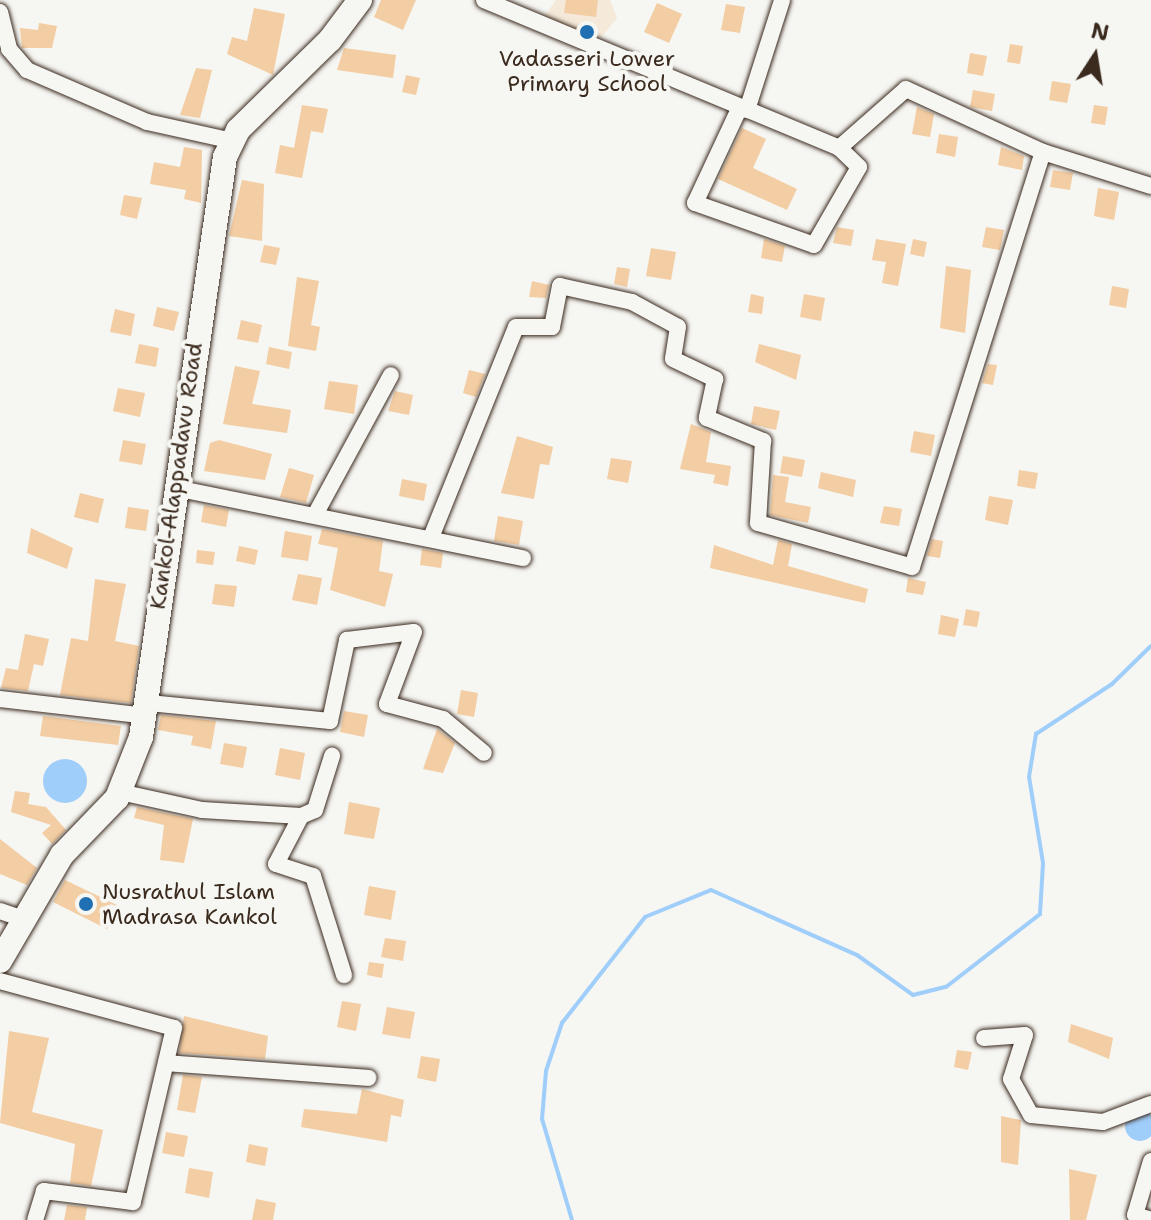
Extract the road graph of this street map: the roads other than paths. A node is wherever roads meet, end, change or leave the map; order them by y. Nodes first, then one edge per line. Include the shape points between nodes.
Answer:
1 (360, 0) edge
2 (484, 0) edge
3 (782, 0) edge
4 (0, 12) edge
5 (744, 109) junction
6 (233, 141) junction
7 (839, 148) junction
8 (1043, 152) junction
9 (1151, 186) edge
10 (391, 375) dead end
11 (175, 488) junction
12 (315, 515) junction
13 (432, 535) junction
14 (523, 558) dead end
15 (0, 699) edge
16 (147, 710) junction
17 (484, 753) dead end
18 (332, 756) dead end
19 (120, 792) junction
20 (301, 816) junction
21 (0, 911) edge
22 (23, 919) junction
23 (0, 961) edge
24 (344, 975) dead end
25 (0, 981) edge
26 (984, 1038) dead end
27 (166, 1063) junction
28 (368, 1078) dead end
29 (1151, 1104) edge
30 (1151, 1161) edge
31 (35, 1220) edge
32 (1151, 1220) edge

1 - 6 main road, Kankol-Alappadavu Road
2 - 5 street
3 - 5 street
4 - 6 street via 14,61 27,70 147,122
5 - 7 street
5 - 7 street via 695,203 814,245 859,167
6 - 11 main road, Kankol-Alappadavu Road via 212,220
7 - 8 street via 906,89
8 - 9 street
8 - 13 street via 912,567 758,523 763,441 707,418 715,379 673,359 678,327 632,302 560,286 552,327 516,327
10 - 12 street
11 - 12 street
11 - 16 main road, Kankol-Alappadavu Road
12 - 13 street
13 - 14 street
15 - 16 street
16 - 17 street via 330,721 347,640 414,632 387,704 443,719
16 - 19 main road, Kankol-Alappadavu Road
18 - 20 street via 315,810
19 - 20 street via 202,810
19 - 22 main road, Kankol-Alappadavu Road via 62,855
20 - 24 street via 276,864 313,876
21 - 22 street
22 - 23 main road, Kankol-Alappadavu Road
25 - 27 street via 174,1028
26 - 29 street via 1025,1035 1011,1079 1031,1115 1103,1122
27 - 28 street
27 - 31 street via 133,1202 44,1191
30 - 32 street via 1135,1215

